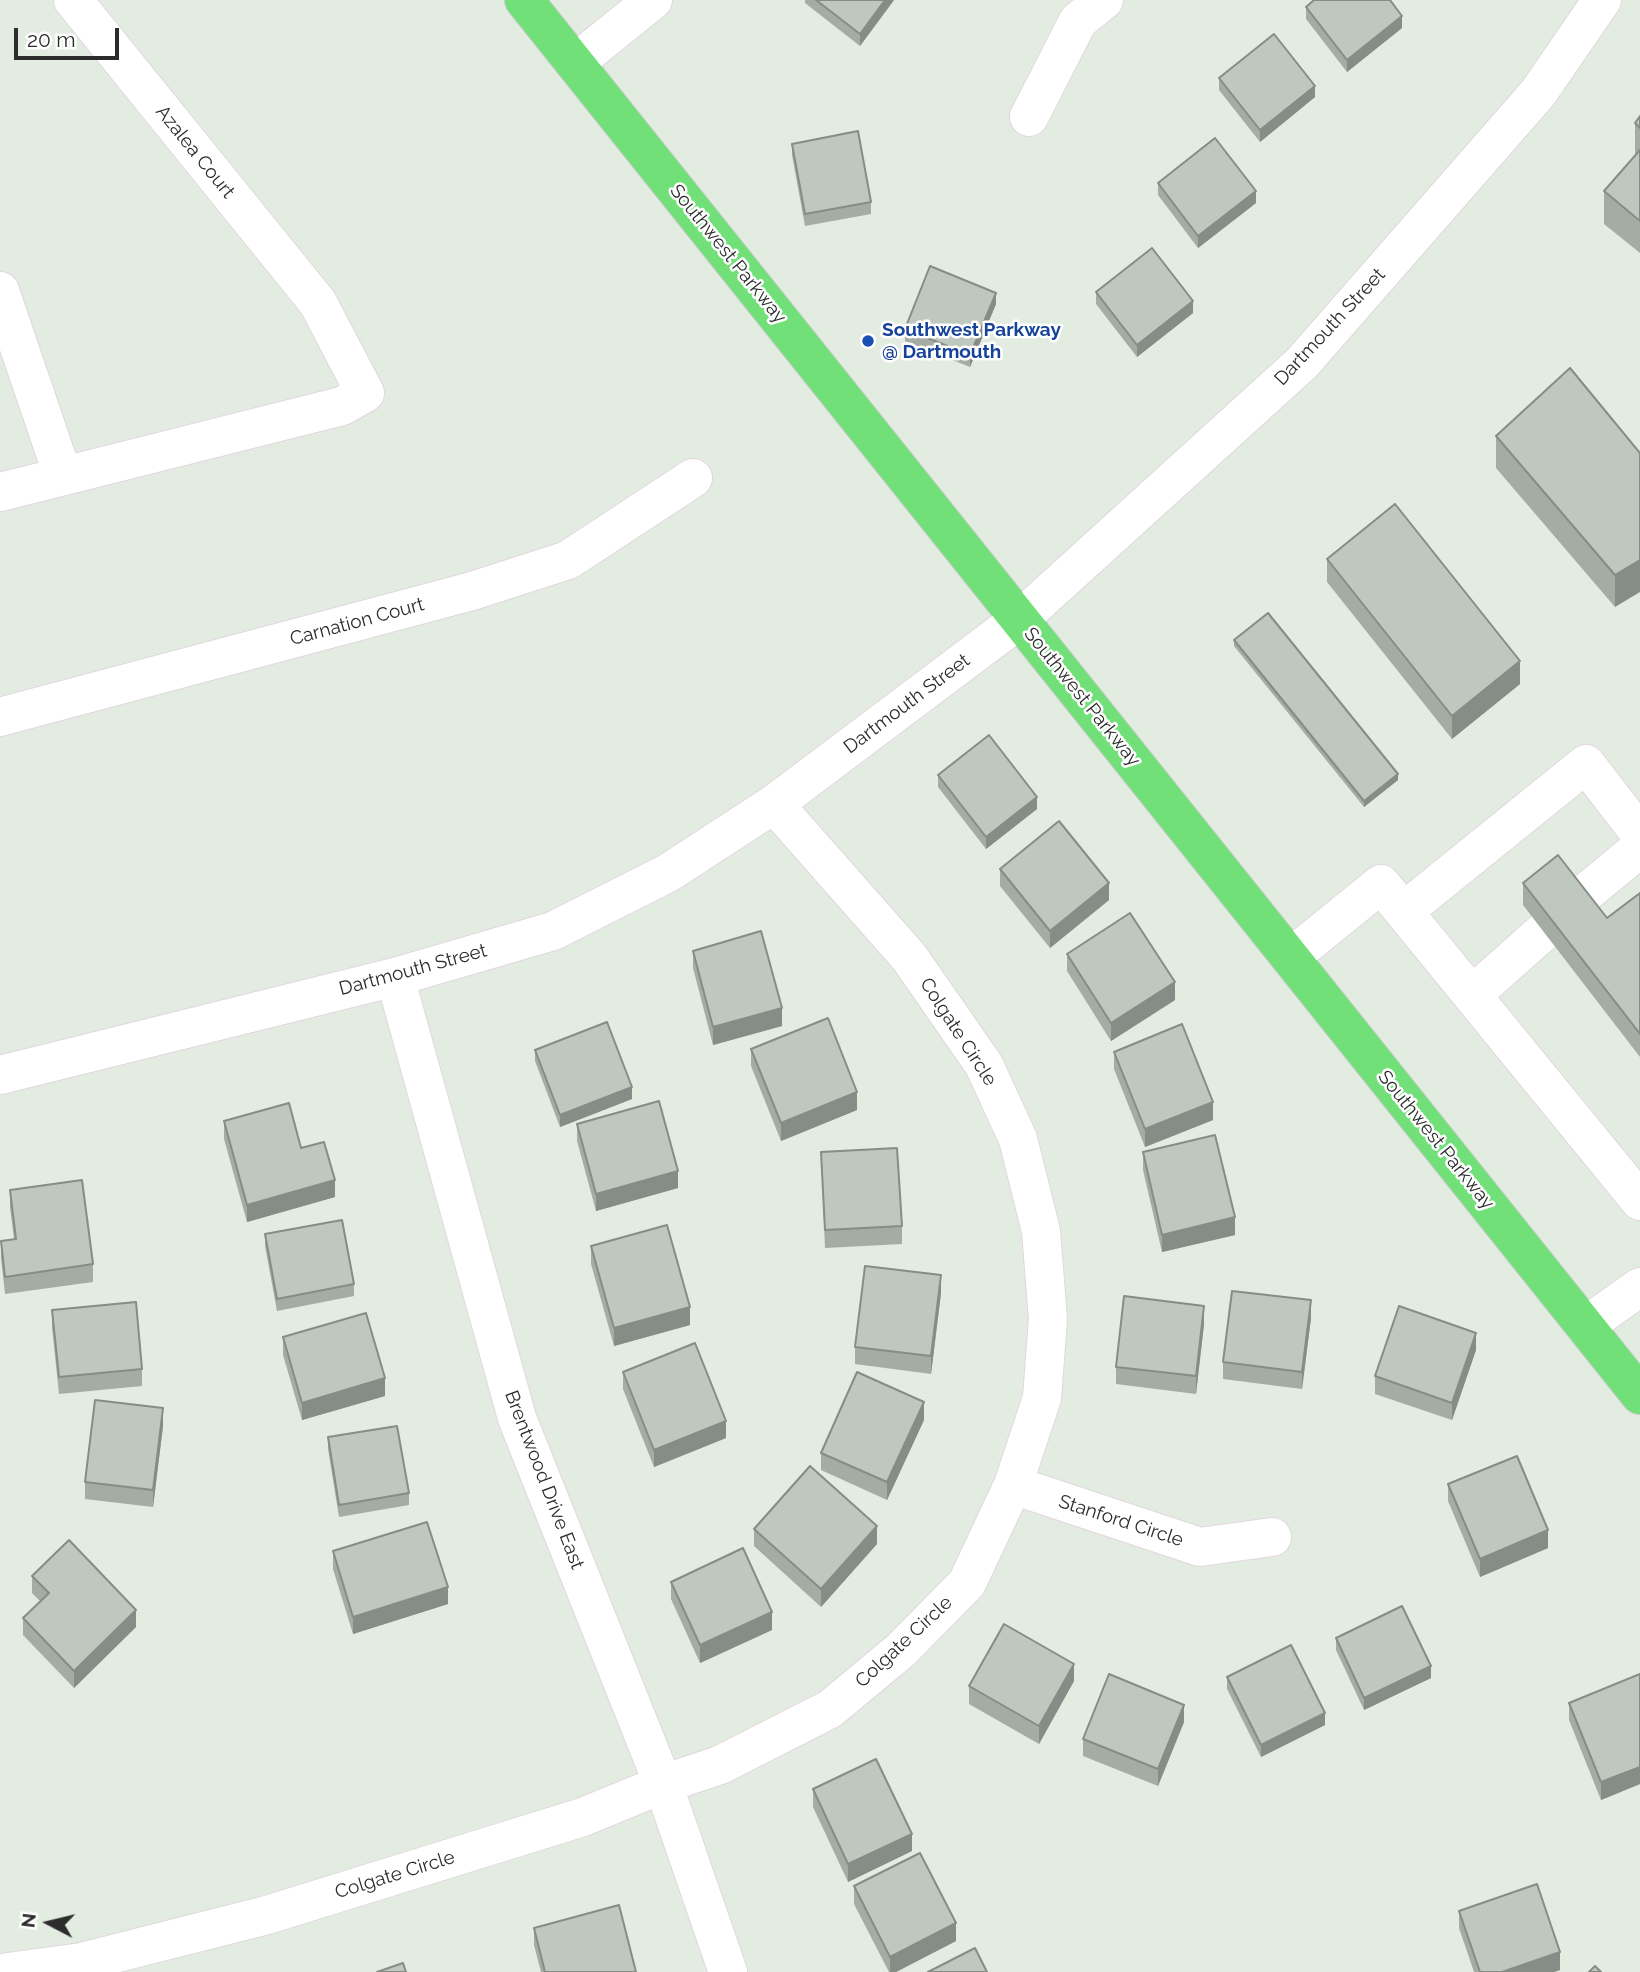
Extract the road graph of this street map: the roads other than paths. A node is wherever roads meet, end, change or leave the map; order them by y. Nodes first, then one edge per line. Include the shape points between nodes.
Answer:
1 (73, 0) edge
2 (524, 0) edge
3 (653, 0) edge
4 (1104, 0) edge
5 (1602, 0) edge
6 (575, 62) junction
7 (1029, 117) dead end
8 (0, 291) edge
9 (63, 476) junction
10 (693, 478) dead end
11 (0, 492) edge
12 (1020, 619) junction
13 (0, 717) edge
14 (774, 804) junction
15 (1640, 834) edge
16 (1640, 848) edge
17 (1576, 901) edge
18 (1404, 911) junction
19 (1543, 932) edge
20 (1290, 957) junction
21 (395, 977) junction
22 (1472, 995) junction
23 (0, 1075) edge
24 (1640, 1201) edge
25 (1640, 1287) edge
26 (1585, 1326) junction
27 (1640, 1395) edge
28 (1013, 1485) junction
29 (1272, 1537) dead end
30 (663, 1784) junction
31 (8, 1972) edge
32 (728, 1972) edge

1 - 9 street, Azalea Court via 318,303 365,393 342,405
2 - 6 main road, Southwest Parkway
3 - 6 street
4 - 7 street via 1078,21
5 - 12 street, Dartmouth Street via 1538,93 1302,363
6 - 12 main road, Southwest Parkway
8 - 9 street
9 - 11 street
10 - 13 street, Carnation Court via 568,560 472,591
12 - 14 street, Dartmouth Street
12 - 20 main road, Southwest Parkway
14 - 21 street, Dartmouth Street via 668,873 553,931
14 - 28 street, Colgate Circle via 909,957 984,1065 1018,1139 1041,1231 1048,1319 1042,1398
15 - 18 street via 1586,764
16 - 17 street
18 - 20 street via 1381,884
18 - 22 street
19 - 22 street
20 - 26 main road, Southwest Parkway
21 - 23 street, Dartmouth Street
21 - 30 street, Brentwood Drive East via 517,1418
22 - 24 street
25 - 26 street
26 - 27 main road, Southwest Parkway
28 - 29 street, Stanford Circle via 1200,1547
28 - 30 street, Colgate Circle via 967,1583 901,1650 831,1709 720,1765
30 - 31 street, Colgate Circle via 583,1817 267,1914 82,1962
30 - 32 street, Brentwood Drive East

